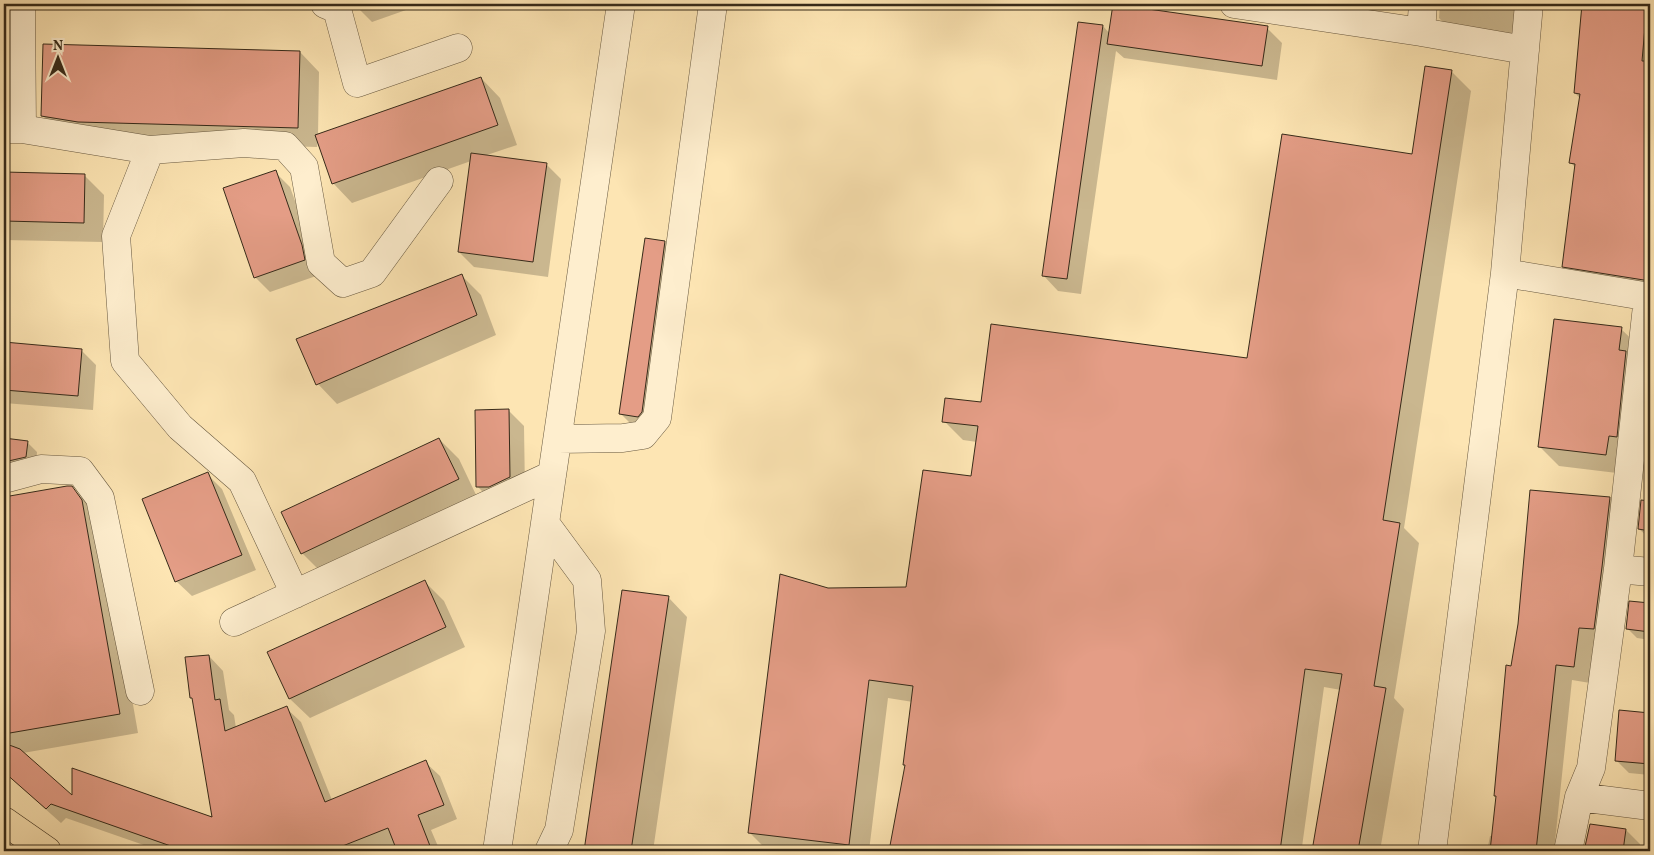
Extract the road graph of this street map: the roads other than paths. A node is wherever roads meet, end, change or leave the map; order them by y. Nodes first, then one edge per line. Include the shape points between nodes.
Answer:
1 (21, 4) edge
2 (325, 4) edge
3 (620, 4) edge
4 (713, 4) edge
5 (1234, 4) edge
6 (1423, 4) edge
7 (1530, 4) edge
8 (1421, 32) junction
9 (458, 48) dead end
10 (1525, 50) junction
11 (13, 129) edge
12 (150, 150) junction
13 (439, 181) dead end
14 (1505, 273) junction
15 (1649, 297) edge
16 (558, 439) junction
17 (552, 475) junction
18 (4, 479) edge
19 (545, 523) junction
20 (1618, 569) junction
21 (1650, 572) edge
22 (295, 594) junction
23 (234, 622) dead end
24 (140, 691) dead end
25 (1579, 797) junction
26 (1650, 806) edge
27 (4, 821) edge
28 (47, 851) edge
29 (498, 851) edge
30 (549, 851) edge
31 (1432, 851) edge
32 (1568, 851) edge

1 - 11 street
2 - 9 street via 338,9 357,83
3 - 16 street
4 - 16 street via 657,418 643,435
5 - 8 street
6 - 8 street
7 - 10 street
8 - 10 street
10 - 14 street
11 - 12 street
12 - 13 street via 244,143 285,146 304,167 322,263 343,284 372,274
12 - 22 street via 116,236 125,361 180,427 242,481
14 - 15 street
14 - 31 street
15 - 20 street
16 - 17 street
17 - 19 street
17 - 22 street
18 - 24 street via 41,469 80,471 100,498
19 - 29 street
19 - 30 street via 587,580 591,631 559,830
20 - 21 street
20 - 25 street via 1591,768
22 - 23 street
25 - 26 street
25 - 32 street
27 - 28 main road

